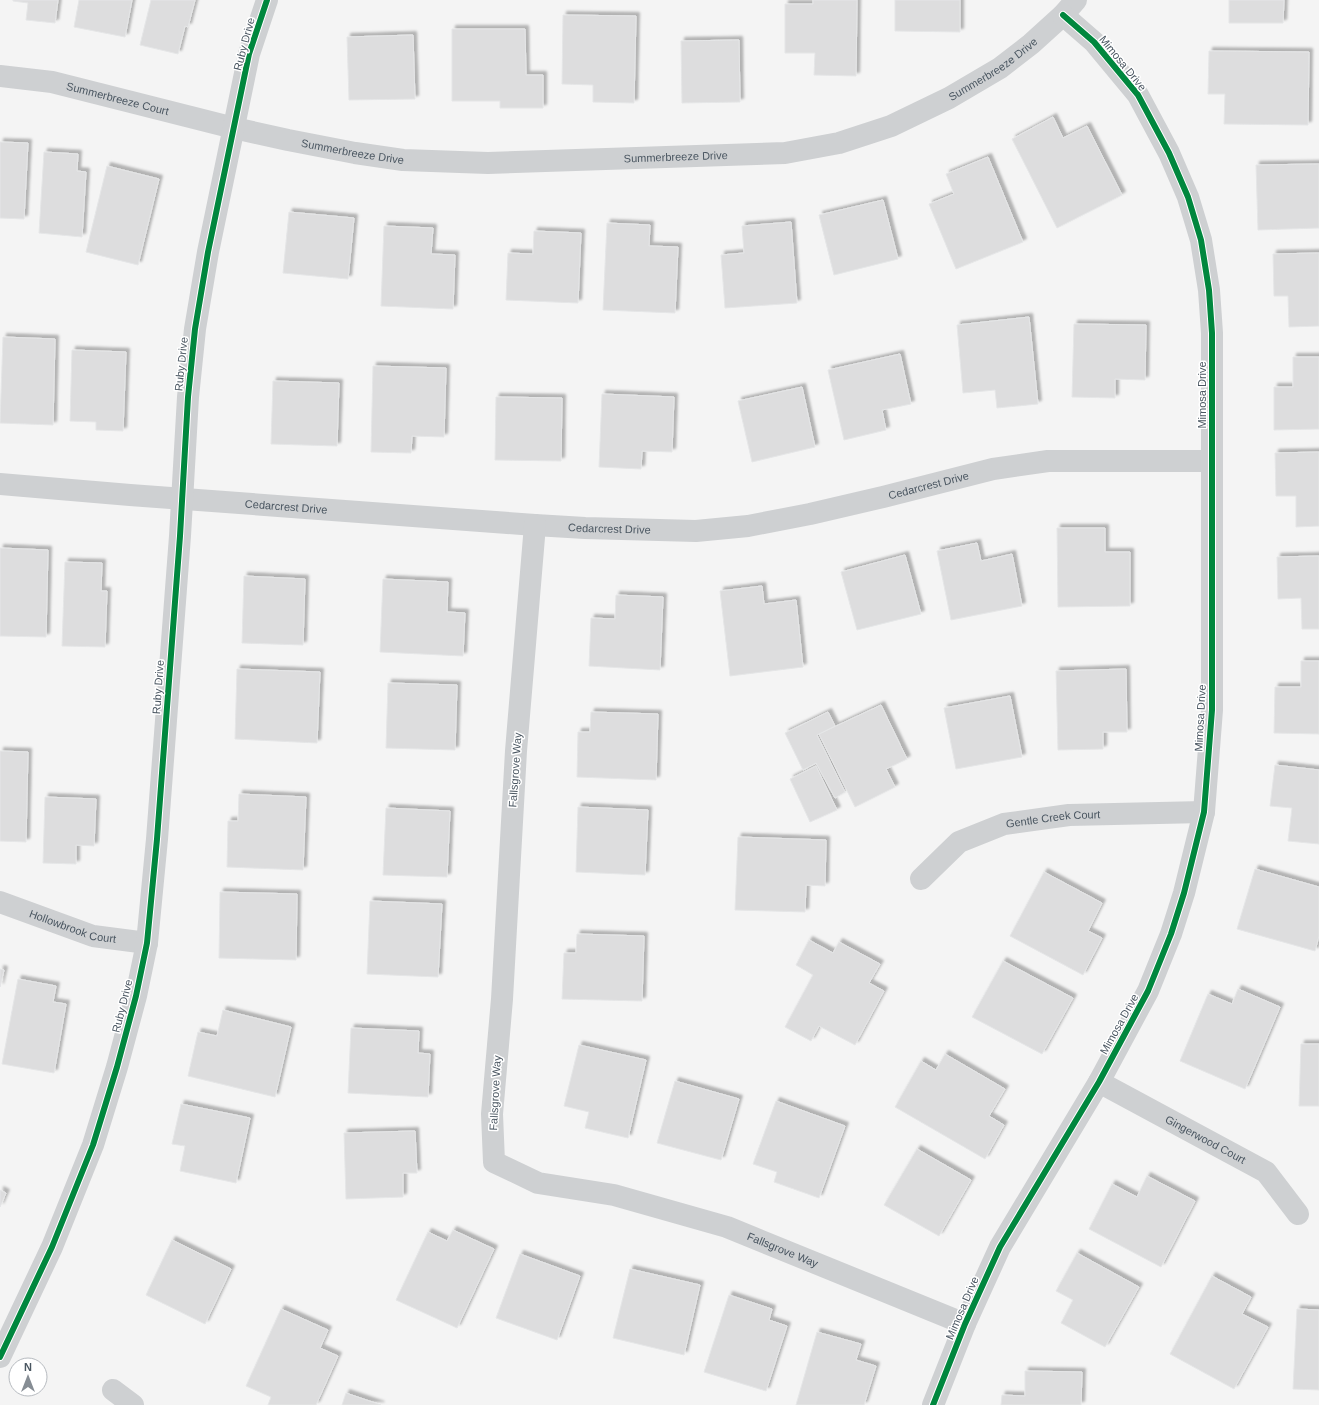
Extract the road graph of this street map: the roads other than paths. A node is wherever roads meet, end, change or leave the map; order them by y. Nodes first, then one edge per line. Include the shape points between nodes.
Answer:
1 (267, 0) edge
2 (1069, 7) edge
3 (0, 76) edge
4 (234, 128) junction
5 (1212, 460) junction
6 (0, 484) edge
7 (182, 498) junction
8 (535, 525) junction
9 (1204, 812) junction
10 (921, 879) dead end
11 (0, 902) edge
12 (147, 943) junction
13 (1099, 1082) junction
14 (1298, 1214) dead end
15 (966, 1324) junction
16 (2, 1348) edge
17 (113, 1390) dead end
18 (133, 1405) edge
19 (933, 1405) edge

1 - 4 street, Ruby Drive via 249,54
2 - 4 street, Summerbreeze Drive via 1031,44 1000,68 949,98 891,126 840,143 785,153 488,163 403,160 355,153
2 - 5 street, Mimosa Drive via 1138,95 1169,153 1188,197 1201,240 1209,290 1212,333
3 - 4 street, Summerbreeze Court via 52,82
4 - 7 street, Ruby Drive via 195,329
5 - 8 street, Cedarcrest Drive via 1048,461 993,469 832,509 748,526 696,531
5 - 9 street, Mimosa Drive via 1212,710
6 - 7 street, Cedarcrest Drive
7 - 8 street, Cedarcrest Drive
7 - 12 street, Ruby Drive via 158,839
8 - 15 street, Fallsgrove Way via 516,751 502,999 492,1114 494,1162 538,1183 614,1194 727,1227
9 - 10 street, Gentle Creek Court via 1069,815 1004,824 959,842
9 - 13 street, Mimosa Drive via 1171,934 1148,991
11 - 12 street, Hollowbrook Court via 95,936
12 - 16 street, Ruby Drive via 136,996 93,1145 52,1246
13 - 14 street, Gingerwood Court via 1266,1172
13 - 15 street, Mimosa Drive via 1000,1246
15 - 19 street, Mimosa Drive
17 - 18 street

